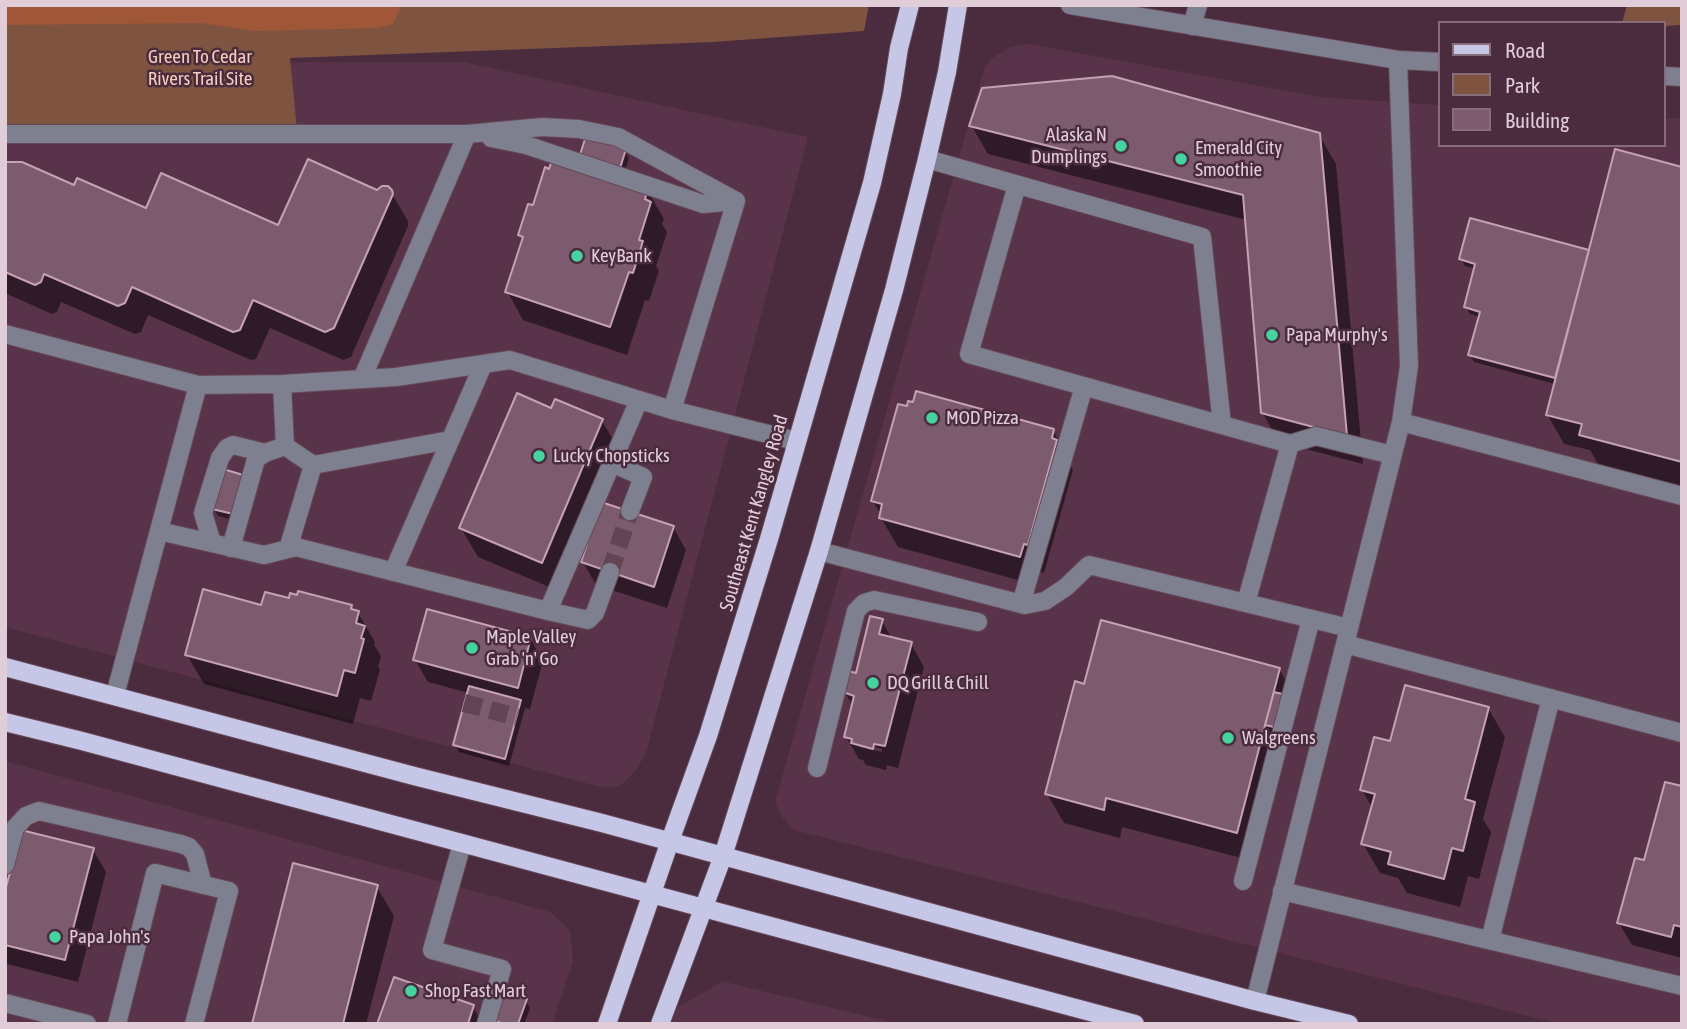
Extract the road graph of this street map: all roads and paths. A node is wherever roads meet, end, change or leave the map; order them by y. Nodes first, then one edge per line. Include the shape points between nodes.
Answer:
1 (910, 5) edge
2 (958, 5) edge
3 (1070, 5) edge
4 (1198, 5) edge
5 (1192, 26) junction
6 (1398, 60) junction
7 (1438, 62) edge
8 (5, 134) edge
9 (467, 134) junction
10 (927, 159) junction
11 (1017, 185) junction
12 (736, 201) junction
13 (5, 334) edge
14 (483, 365) junction
15 (362, 379) junction
16 (282, 384) junction
17 (198, 385) junction
18 (1084, 386) junction
19 (639, 400) junction
20 (672, 410) junction
21 (1401, 422) junction
22 (1222, 425) junction
23 (450, 440) junction
24 (796, 442) junction
25 (1290, 444) junction
26 (285, 446) junction
27 (265, 453) junction
28 (1392, 455) junction
29 (612, 463) junction
30 (313, 465) junction
31 (1682, 496) edge
32 (630, 512) tunnel mouth
33 (159, 531) junction
34 (212, 543) junction
35 (231, 548) junction
36 (288, 549) junction
37 (818, 551) junction
38 (393, 572) junction
39 (610, 572) tunnel mouth
40 (1246, 603) junction
41 (1021, 604) junction
42 (548, 611) junction
43 (1311, 619) junction
44 (978, 622) dead end
45 (1347, 636) junction
46 (5, 667) edge
47 (115, 695) junction
48 (1551, 698) junction
49 (5, 722) edge
50 (1682, 733) edge
51 (817, 768) dead end
52 (670, 841) junction
53 (462, 844) junction
54 (723, 856) junction
55 (5, 865) edge
56 (1242, 881) dead end
57 (203, 885) junction
58 (1282, 891) junction
59 (652, 894) junction
60 (705, 907) junction
61 (1490, 940) junction
62 (1682, 986) edge
63 (1255, 1001) junction
64 (5, 1003) edge
65 (87, 1024) edge
66 (117, 1024) edge
67 (194, 1024) edge
68 (486, 1024) edge
69 (607, 1024) edge
70 (660, 1024) edge
71 (1135, 1024) edge
72 (1349, 1024) edge

1 - 24 main road, Southeast Kent Kangley Road via 872,183
2 - 10 main road
3 - 5 street
4 - 5 street
5 - 6 street
6 - 7 street
6 - 21 street via 1409,366
8 - 9 street
9 - 12 street via 526,145 703,204
9 - 12 street via 542,127 618,137
9 - 15 street
10 - 11 street
10 - 37 main road
11 - 18 street via 969,354
11 - 22 street via 1202,237
12 - 20 street
13 - 17 street
14 - 15 street
14 - 19 street via 510,360
14 - 23 street
15 - 16 street
16 - 17 street
16 - 26 street
17 - 33 street
18 - 22 street
18 - 41 street
19 - 20 street
19 - 29 street
20 - 24 street
21 - 28 street
21 - 31 street
22 - 25 street
23 - 30 street
23 - 38 street
24 - 52 main road, Southeast Kent Kangley Road via 708,736
25 - 28 street via 1316,436
25 - 40 street
26 - 27 street
26 - 30 street
27 - 34 street via 233,445 220,458 203,513
27 - 35 street via 256,459
28 - 45 street
29 - 32 street via 643,477
29 - 42 street
30 - 36 street
33 - 34 street
33 - 47 street
34 - 35 street
35 - 36 street via 264,555
36 - 38 street via 296,547
37 - 41 street
37 - 54 main road
38 - 42 street
39 - 42 street via 588,620
40 - 41 street via 1088,565 1045,601
40 - 43 street
43 - 45 street
43 - 56 street
44 - 51 street via 874,600 864,603 856,611
45 - 48 street
45 - 58 street
46 - 47 main road
47 - 52 main road
48 - 50 street
48 - 61 street
49 - 53 main road
52 - 54 main road
52 - 59 main road, Southeast Kent Kangley Road
53 - 59 main road
53 - 68 street via 432,950 502,969
54 - 60 main road
54 - 63 main road
55 - 57 street via 15,828 39,811 189,847
57 - 66 street via 155,873
57 - 67 street via 229,891
58 - 61 street
58 - 63 street
59 - 60 main road
59 - 69 main road, Southeast Kent Kangley Road
60 - 70 main road
60 - 71 main road
61 - 62 street
63 - 72 main road
64 - 65 street

